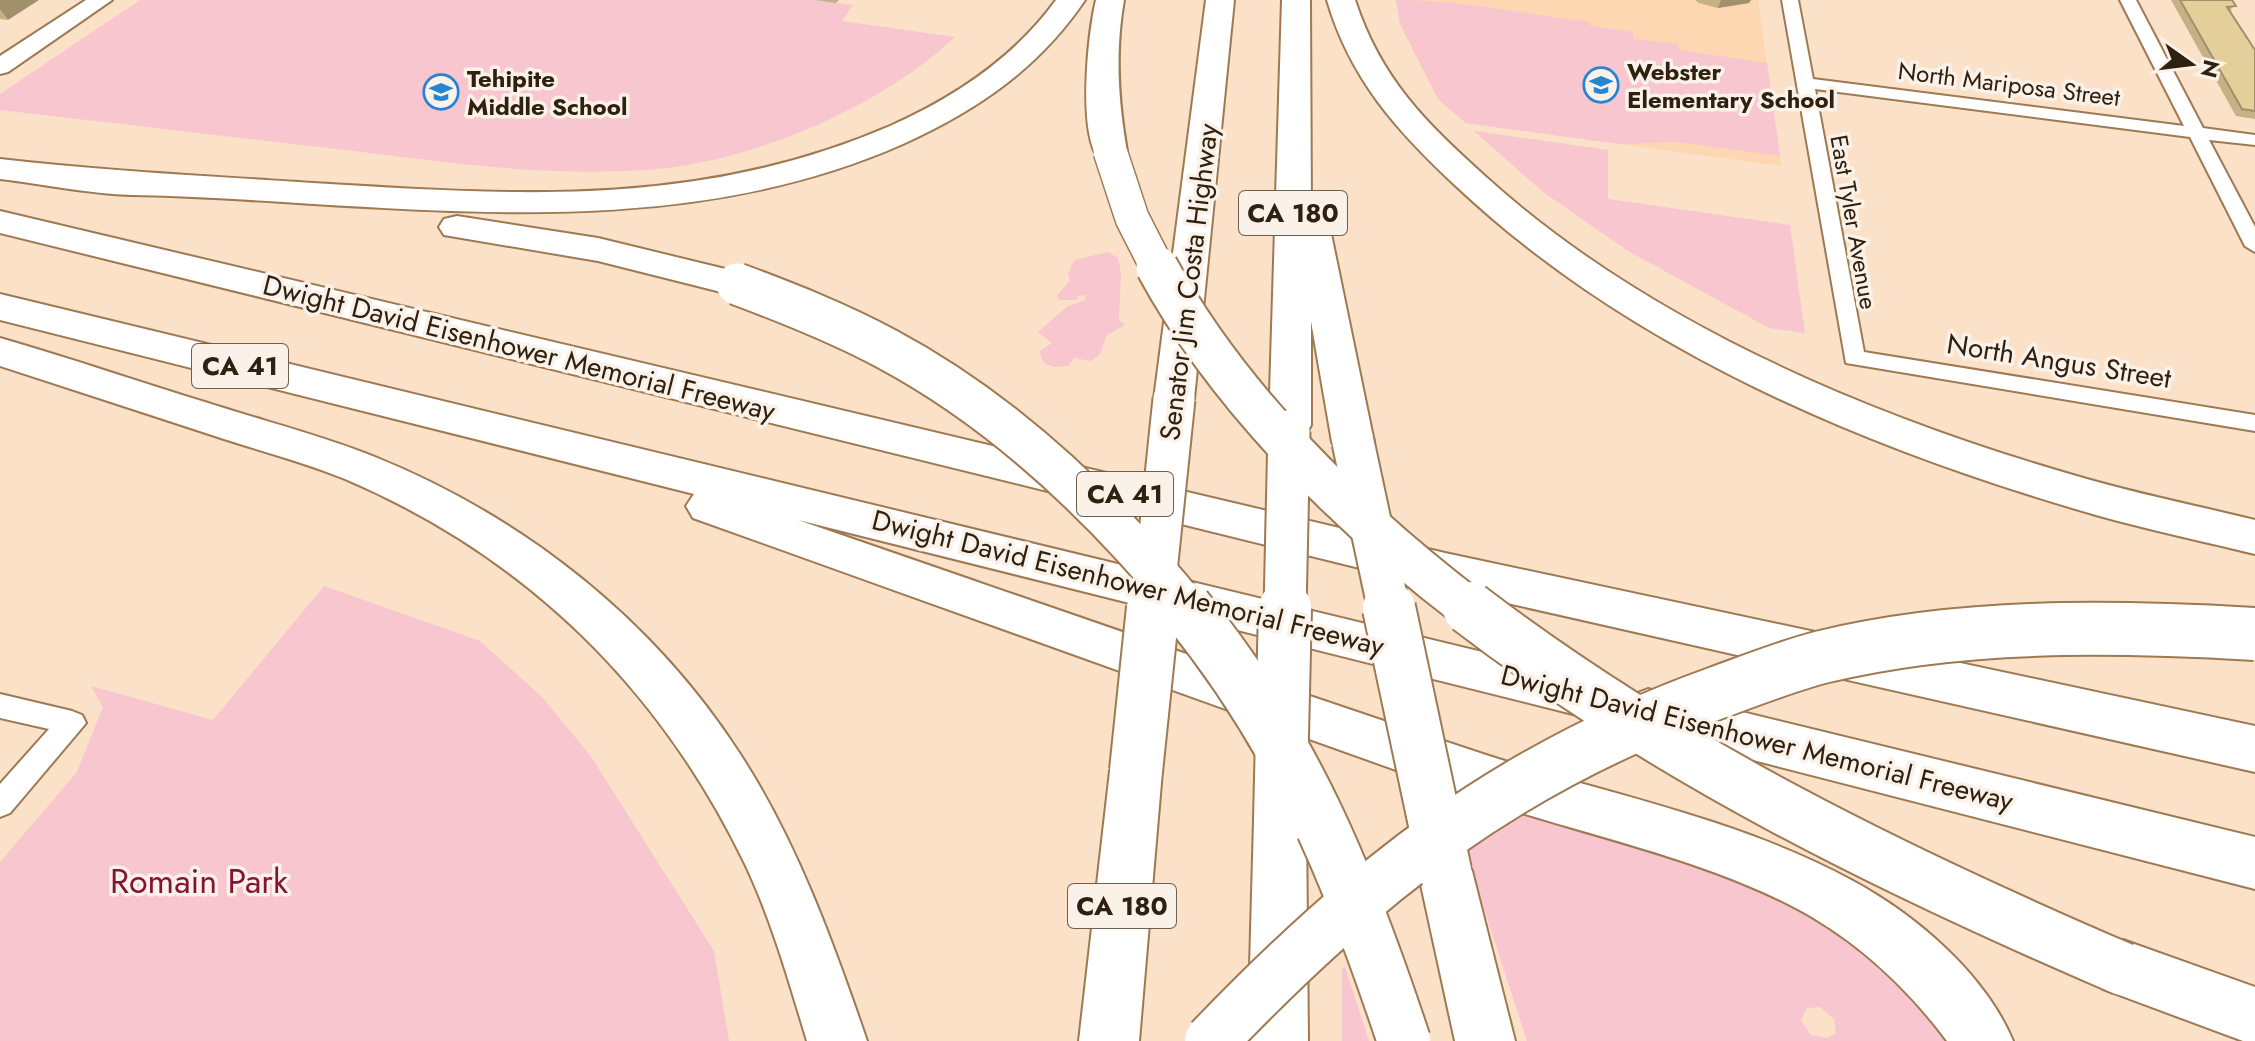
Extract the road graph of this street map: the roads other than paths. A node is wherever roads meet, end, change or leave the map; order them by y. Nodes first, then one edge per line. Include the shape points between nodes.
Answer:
1 (64, 0) edge
2 (101, 0) edge
3 (1071, 0) edge
4 (1110, 0) edge
5 (1220, 0) edge
6 (1296, 0) edge
7 (1341, 0) edge
8 (1790, 0) edge
9 (2128, 0) edge
10 (1, 59) edge
11 (1805, 83) junction
12 (2196, 132) junction
13 (1294, 139) junction
14 (2255, 140) edge
15 (0, 169) edge
16 (108, 181) junction
17 (0, 222) edge
18 (2255, 246) edge
19 (0, 307) edge
20 (0, 352) edge
21 (1854, 358) joint
22 (2255, 423) edge
23 (479, 425) junction
24 (2255, 537) edge
25 (2255, 634) edge
26 (0, 706) edge
27 (2255, 749) edge
28 (0, 804) edge
29 (2255, 863) edge
30 (2255, 1016) edge
31 (837, 1041) edge
32 (1109, 1041) edge
33 (1211, 1041) edge
34 (1278, 1041) edge
35 (1404, 1041) edge
36 (1485, 1041) edge
37 (1983, 1041) edge

1 - 10 main road
2 - 10 main road
3 - 16 highway via 1019,62 932,119 827,162 714,191 537,205
4 - 30 highway, bridge via 1101,80 1110,151 1131,216 1213,355 1298,455 1377,533 1532,655 1726,778 1884,863 2123,969
5 - 32 highway, Senator Jim Costa Highway / CA 180, bridge
6 - 13 highway, CA 180
7 - 24 highway via 1382,88 1462,175 1535,236 1650,312 1765,374 1946,449 2053,485
8 - 11 street, East Tyler Avenue
9 - 12 street
11 - 12 street, North Mariposa Street
11 - 21 street, East Tyler Avenue
12 - 14 street, North Mariposa Street
12 - 18 street
13 - 34 highway, CA 180, bridge
13 - 36 highway, bridge via 1353,442
15 - 16 highway
16 - 35 highway, bridge via 553,240 647,259 737,284 844,328 966,398 1025,441 1169,585 1270,724 1331,843
17 - 27 highway, Dwight David Eisenhower Memorial Freeway / CA 41 via 1445,571
19 - 23 highway, Dwight David Eisenhower Memorial Freeway / CA 41
20 - 31 highway via 360,468 437,504 559,582 635,652 672,696 738,796 797,922
21 - 22 street, North Angus Street
23 - 29 highway, Dwight David Eisenhower Memorial Freeway / CA 41
23 - 37 highway via 1491,780 1758,864 1813,889 1888,937 1962,1010
25 - 33 highway, bridge via 2049,628 1952,637 1831,655 1641,719 1558,759 1413,851 1271,976
26 - 28 street via 72,723

